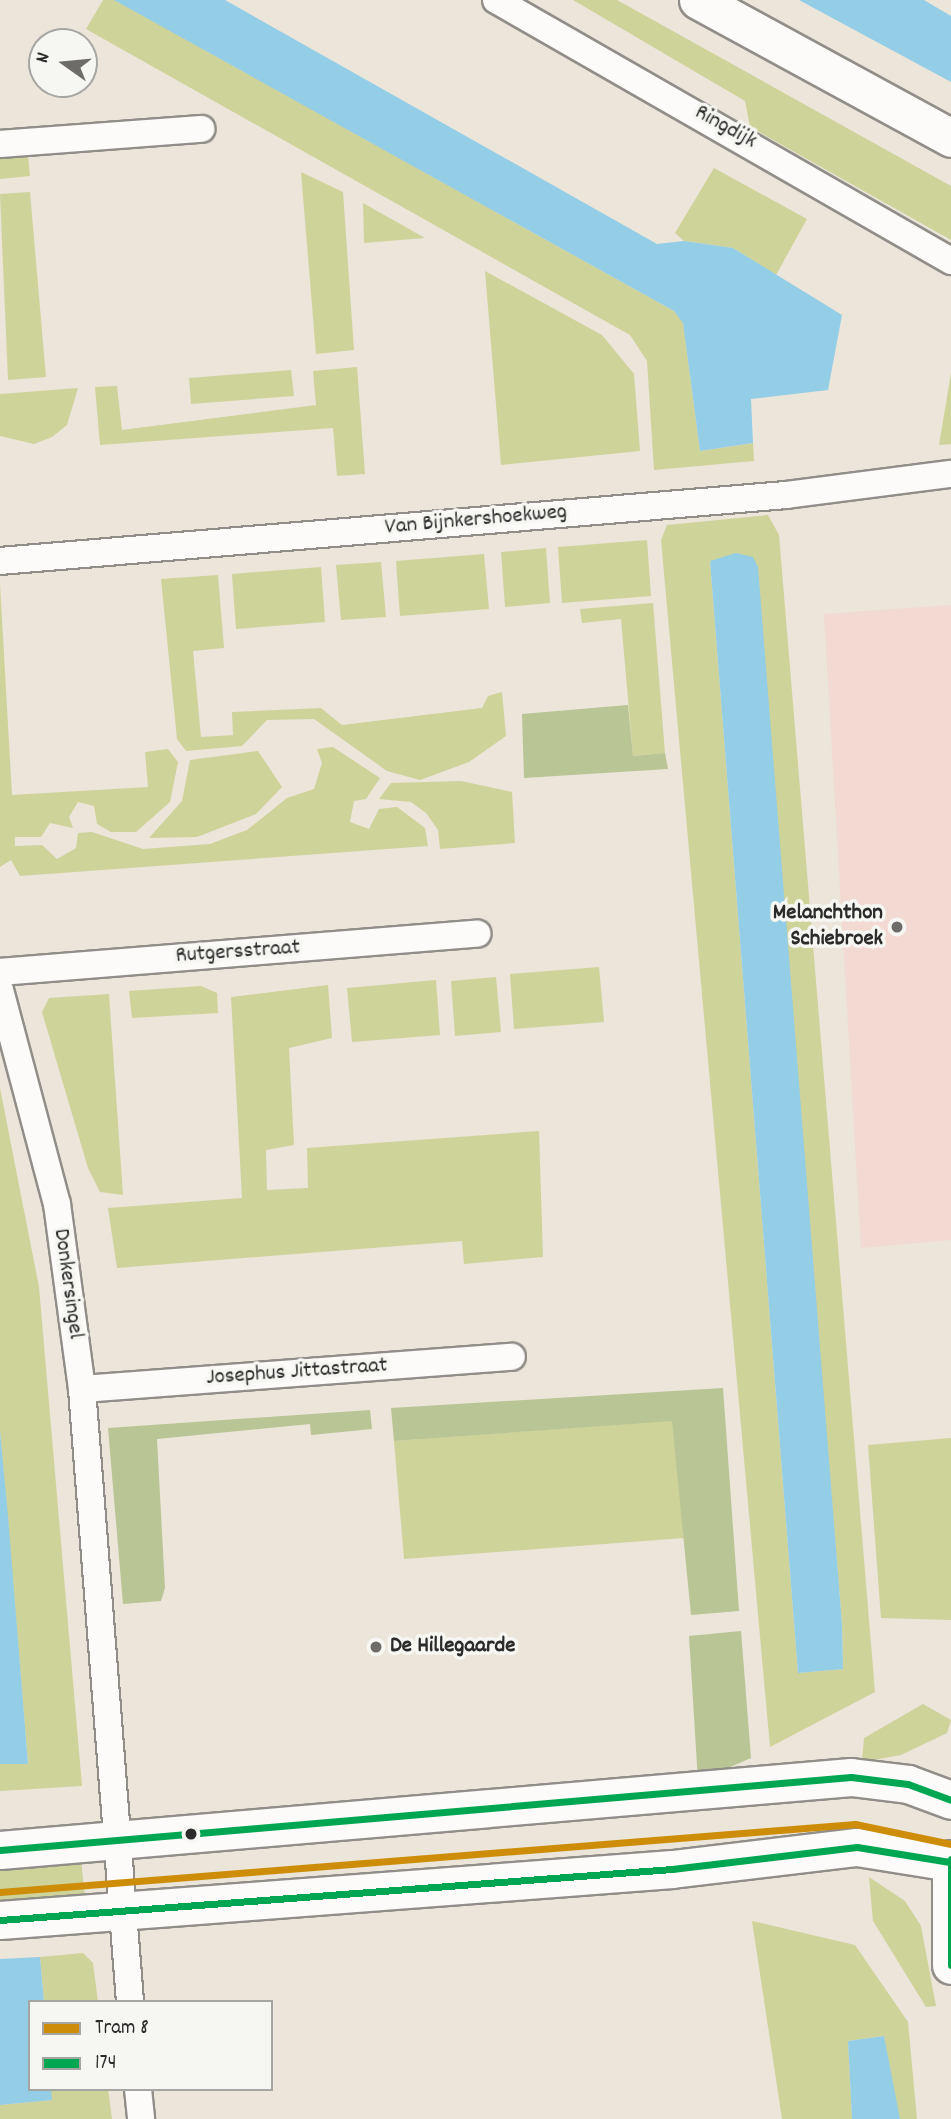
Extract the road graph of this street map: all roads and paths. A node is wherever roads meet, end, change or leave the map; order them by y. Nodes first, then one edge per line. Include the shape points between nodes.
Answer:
1 (496, 0) edge
2 (698, 0) edge
3 (748, 0) edge
4 (951, 112) edge
5 (201, 129) dead end
6 (951, 138) edge
7 (0, 144) edge
8 (951, 261) edge
9 (951, 474) edge
10 (0, 561) edge
11 (477, 934) dead end
12 (0, 972) edge
13 (0, 990) edge
14 (512, 1357) dead end
15 (82, 1389) junction
16 (951, 1800) edge
17 (115, 1838) junction
18 (0, 1850) edge
19 (951, 1861) edge
20 (120, 1910) junction
21 (0, 1920) edge
22 (951, 1965) edge
23 (130, 2000) edge
24 (138, 2091) edge
25 (141, 2119) edge

1 - 8 street, Ringdijk
2 - 6 street
3 - 4 street
5 - 7 street
9 - 10 street, Van Bijnkershoekweg via 786,495
11 - 12 street, Rutgersstraat
13 - 15 street, Donkersingel via 57,1204
14 - 15 street, Josephus Jittastraat
15 - 17 street, Donkersingel
16 - 17 street via 908,1784 851,1777
17 - 18 street
17 - 20 street, Donkersingel
19 - 20 street via 857,1847 673,1869
19 - 22 street
20 - 21 street
20 - 23 street, Donkersingel
24 - 25 street

